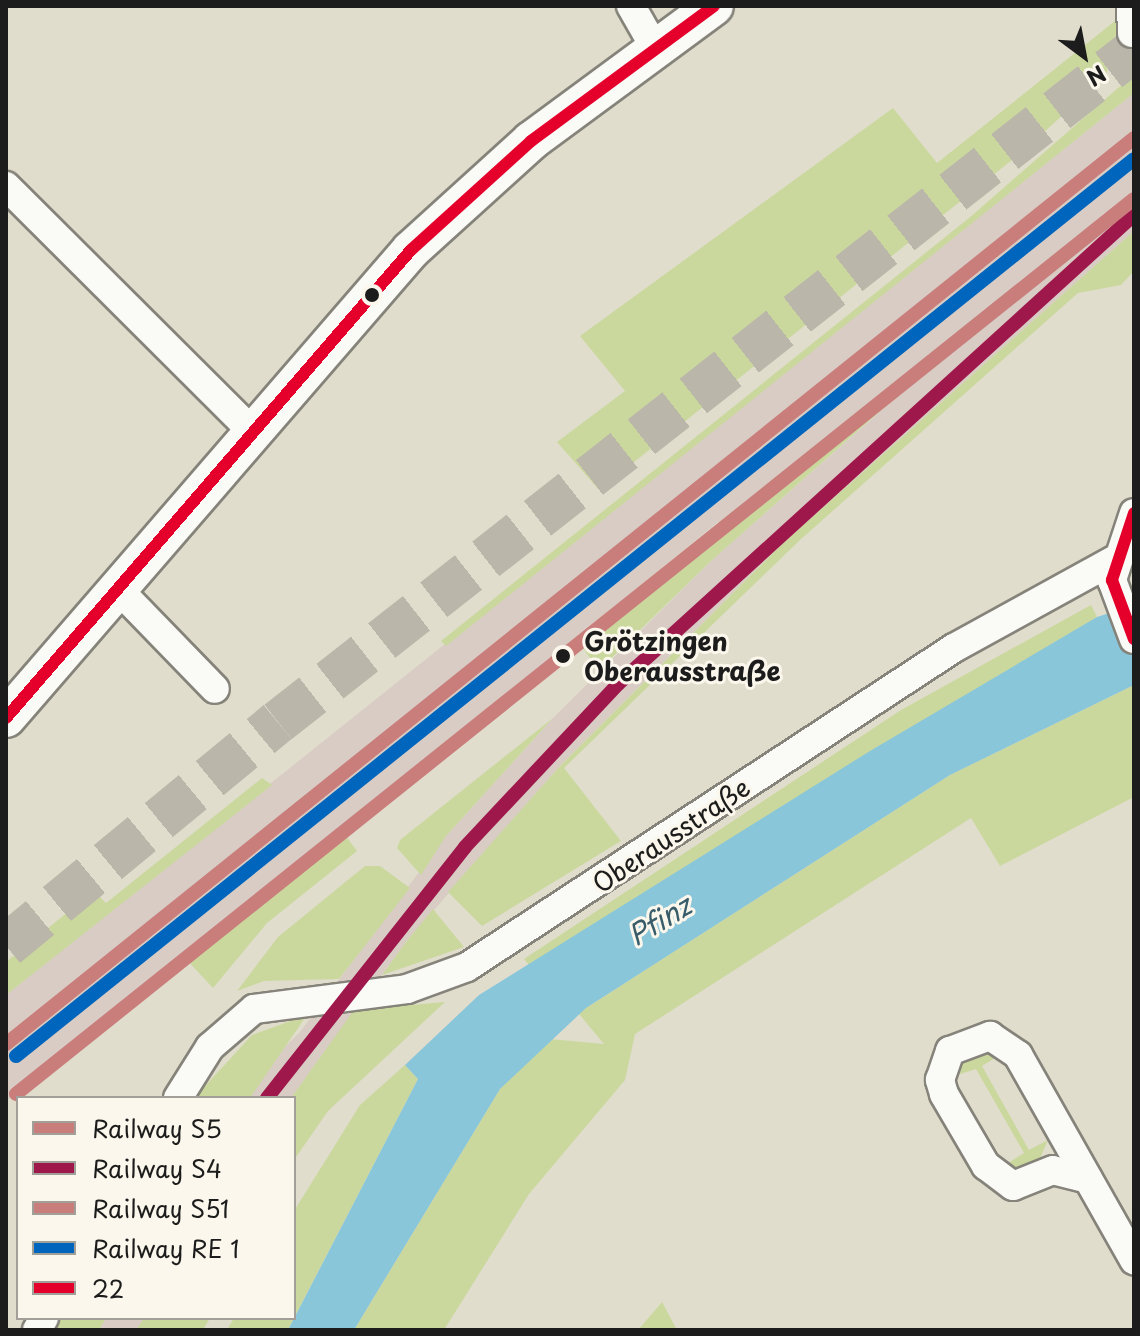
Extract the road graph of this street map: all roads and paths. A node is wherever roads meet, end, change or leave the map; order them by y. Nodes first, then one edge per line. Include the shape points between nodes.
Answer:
1 (631, 6) edge
2 (714, 6) edge
3 (655, 48) junction
4 (6, 186) edge
5 (253, 432) junction
6 (1134, 513) edge
7 (1114, 560) junction
8 (118, 589) junction
9 (1134, 639) edge
10 (215, 689) dead end
11 (6, 718) edge
12 (179, 1096) edge
13 (1088, 1179) junction
14 (1134, 1260) edge

1 - 3 street
2 - 3 street
3 - 5 street via 468,193
4 - 5 street
5 - 8 street
6 - 7 street
7 - 9 street via 1114,599
7 - 12 street, Oberausstraße via 954,648 467,967 407,989 266,1004 210,1047
8 - 10 street
8 - 11 street
13 - 13 street via 1007,1043 990,1036 950,1051 940,1080 986,1166 1013,1186 1053,1170
13 - 14 street

